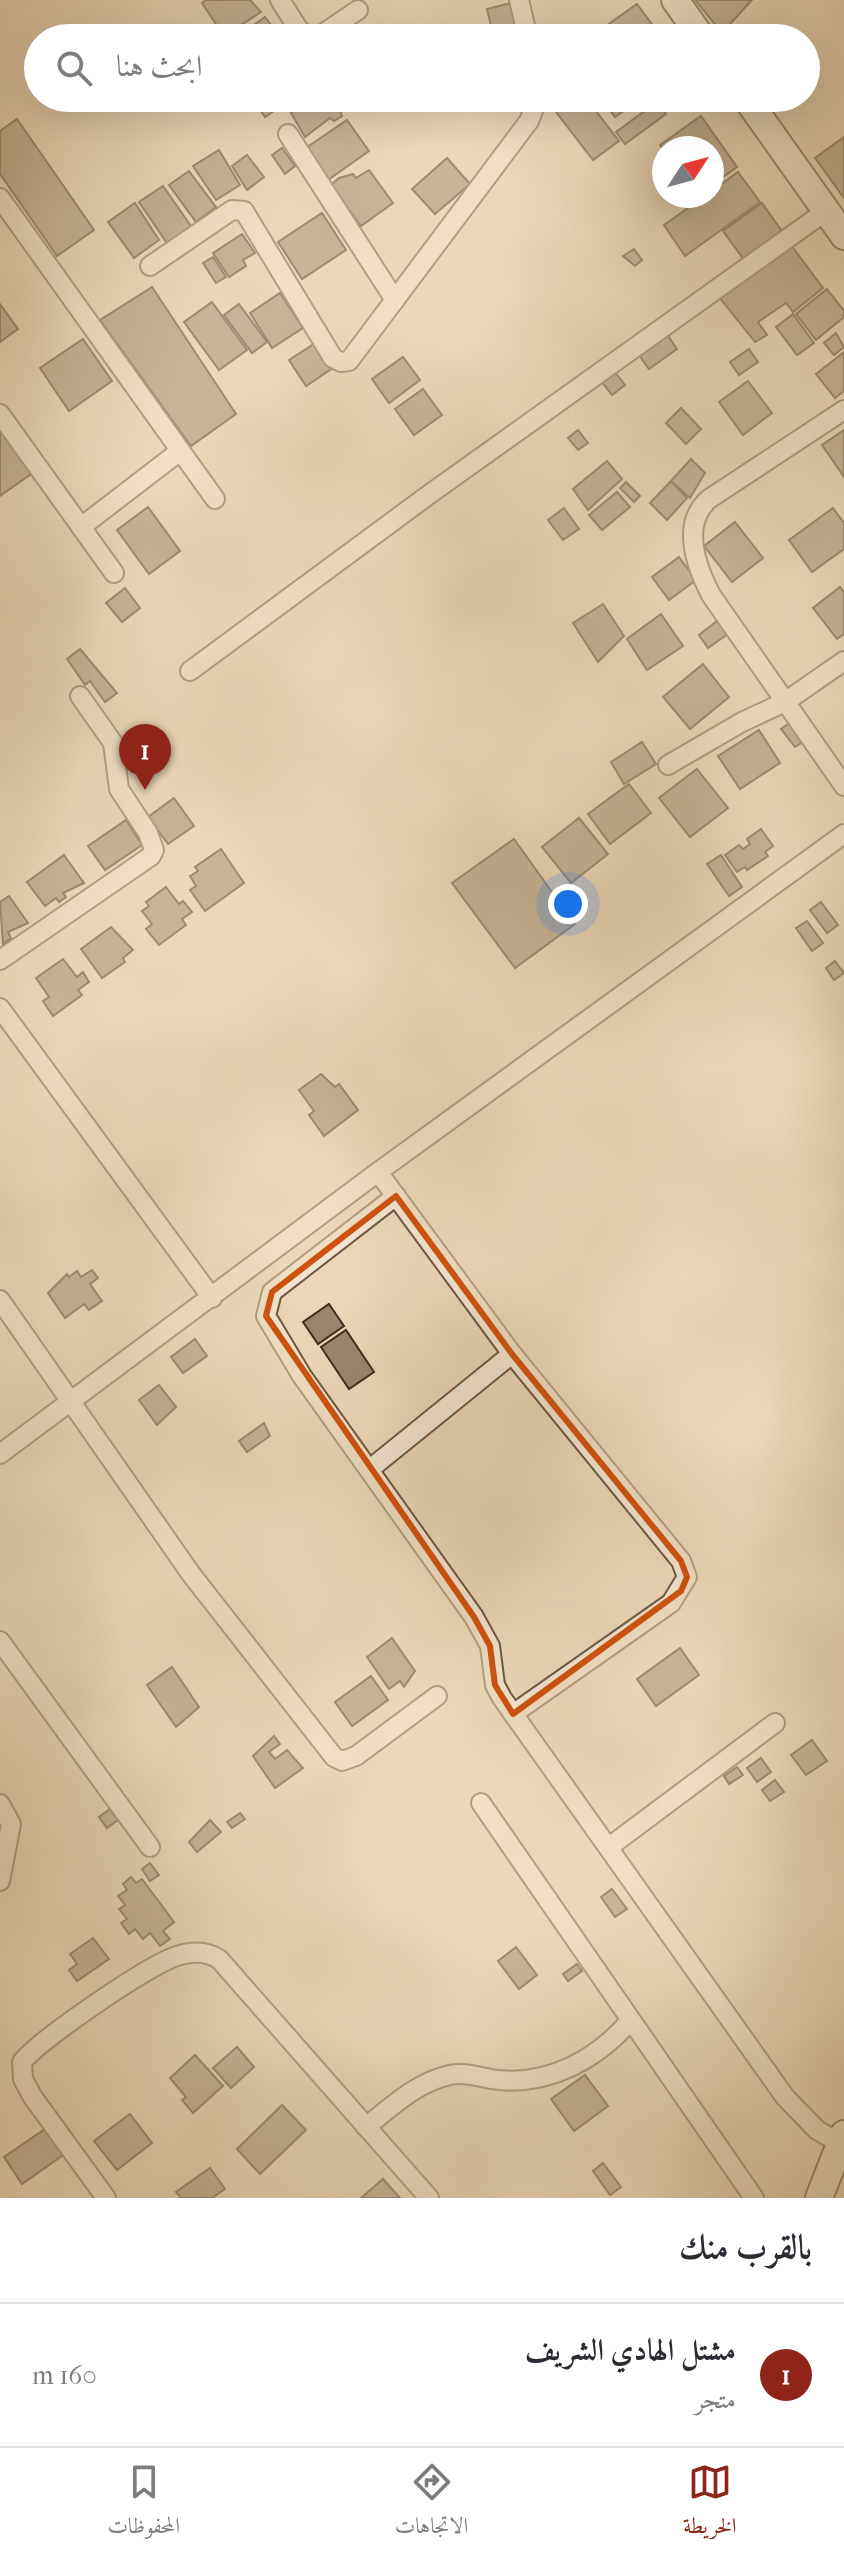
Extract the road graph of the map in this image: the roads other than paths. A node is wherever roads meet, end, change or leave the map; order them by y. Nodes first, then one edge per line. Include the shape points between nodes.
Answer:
1 (280, 0) edge
2 (519, 0) edge
3 (675, 0) edge
4 (358, 10) dead end
5 (295, 24) edge
6 (337, 24) edge
7 (525, 24) edge
8 (692, 24) edge
9 (533, 112) edge
10 (756, 112) edge
11 (288, 134) dead end
12 (0, 198) edge
13 (826, 211) junction
14 (844, 236) edge
15 (150, 266) dead end
16 (395, 300) junction
17 (844, 410) edge
18 (0, 414) edge
19 (180, 451) junction
20 (215, 499) dead end
21 (81, 527) junction
22 (114, 573) dead end
23 (844, 661) edge
24 (190, 671) dead end
25 (80, 696) dead end
26 (785, 702) junction
27 (668, 765) dead end
28 (844, 786) edge
29 (844, 834) edge
30 (0, 960) edge
31 (0, 1008) edge
32 (378, 1172) junction
33 (396, 1196) junction
34 (212, 1298) junction
35 (0, 1300) edge
36 (512, 1354) junction
37 (73, 1401) junction
38 (0, 1454) edge
39 (370, 1469) junction
40 (0, 1641) edge
41 (437, 1696) dead end
42 (513, 1714) junction
43 (775, 1723) dead end
44 (481, 1803) dead end
45 (0, 1804) edge
46 (150, 1847) dead end
47 (609, 1847) junction
48 (0, 1881) edge
49 (630, 2021) junction
50 (366, 2127) junction
51 (842, 2139) edge
52 (106, 2198) edge
53 (429, 2198) edge
54 (754, 2198) edge
55 (819, 2198) edge

1 - 5 street
2 - 7 street
3 - 8 main road
4 - 6 street
9 - 16 street
10 - 13 main road
11 - 16 street
12 - 19 street
13 - 14 main road
13 - 24 street
15 - 16 street via 232,210 244,211 333,358 341,362 353,358
17 - 26 street via 709,499 695,516 693,542 703,580
18 - 21 street
19 - 20 street
19 - 21 street
21 - 22 street
23 - 26 street
25 - 30 street via 113,743 119,789 154,850
26 - 27 street
26 - 28 street
29 - 32 street
31 - 34 street
32 - 33 street
32 - 34 street
33 - 36 street
33 - 39 street via 272,1292 266,1316
34 - 37 street
35 - 37 street
36 - 39 street
36 - 42 street via 681,1561 687,1577 671,1603
37 - 38 street
37 - 41 street via 191,1574 334,1757 342,1761 356,1756
39 - 42 street via 474,1617 490,1646 495,1685
40 - 46 street
42 - 47 street
43 - 47 street
44 - 49 street
45 - 48 street via 11,1824
47 - 51 street via 785,2097 817,2130
49 - 50 street via 609,2043 564,2070 520,2082 469,2074 442,2077 411,2092
49 - 54 street
50 - 52 street via 219,1959 202,1952 179,1955 149,1969 22,2062 20,2071 32,2096
50 - 53 street
51 - 55 main road

